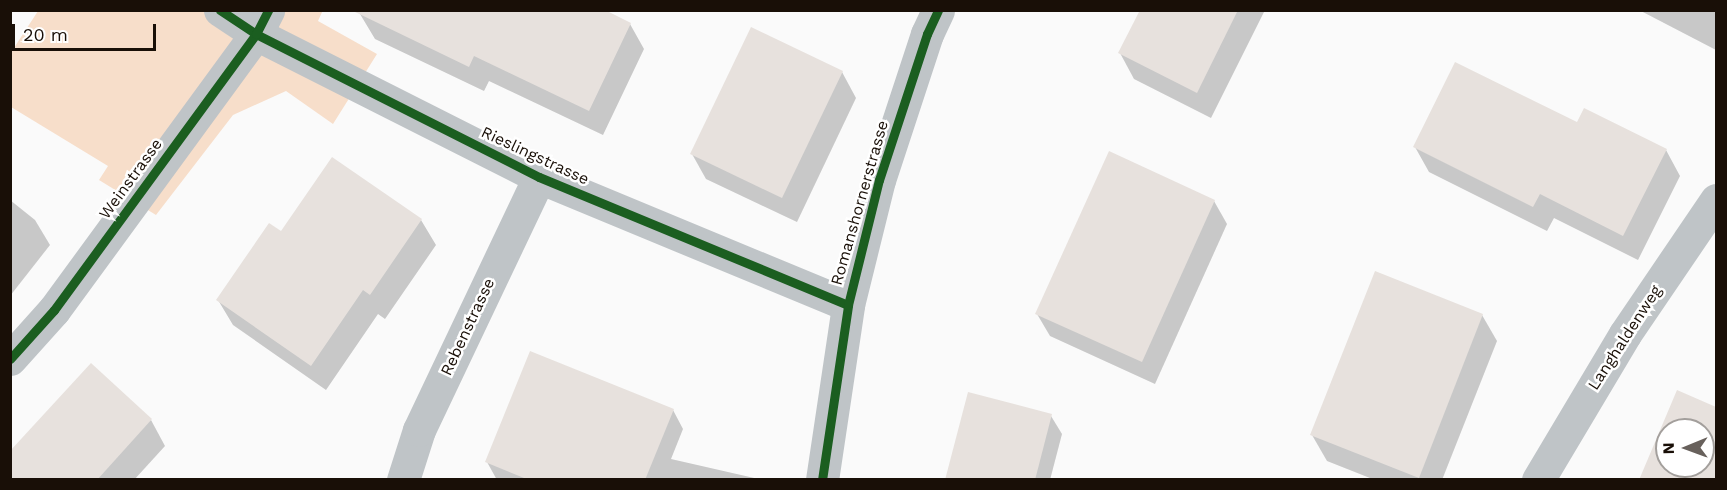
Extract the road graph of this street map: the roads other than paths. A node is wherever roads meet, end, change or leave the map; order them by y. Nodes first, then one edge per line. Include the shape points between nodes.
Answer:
1 (220, 10) edge
2 (938, 10) edge
3 (262, 22) edge
4 (539, 177) junction
5 (1716, 200) edge
6 (848, 305) junction
7 (10, 359) edge
8 (403, 480) edge
9 (822, 480) edge
10 (1538, 480) edge

1 - 3 street, Rieslingstrasse
2 - 6 street, Romanshornerstrasse via 879,180
3 - 4 street, Rieslingstrasse
3 - 7 street, Weinstrasse via 54,310
4 - 6 street, Rieslingstrasse
4 - 8 street, Rebenstrasse via 419,430
5 - 10 street, Langhaldenweg via 1625,334
6 - 9 street, Romanshornerstrasse

